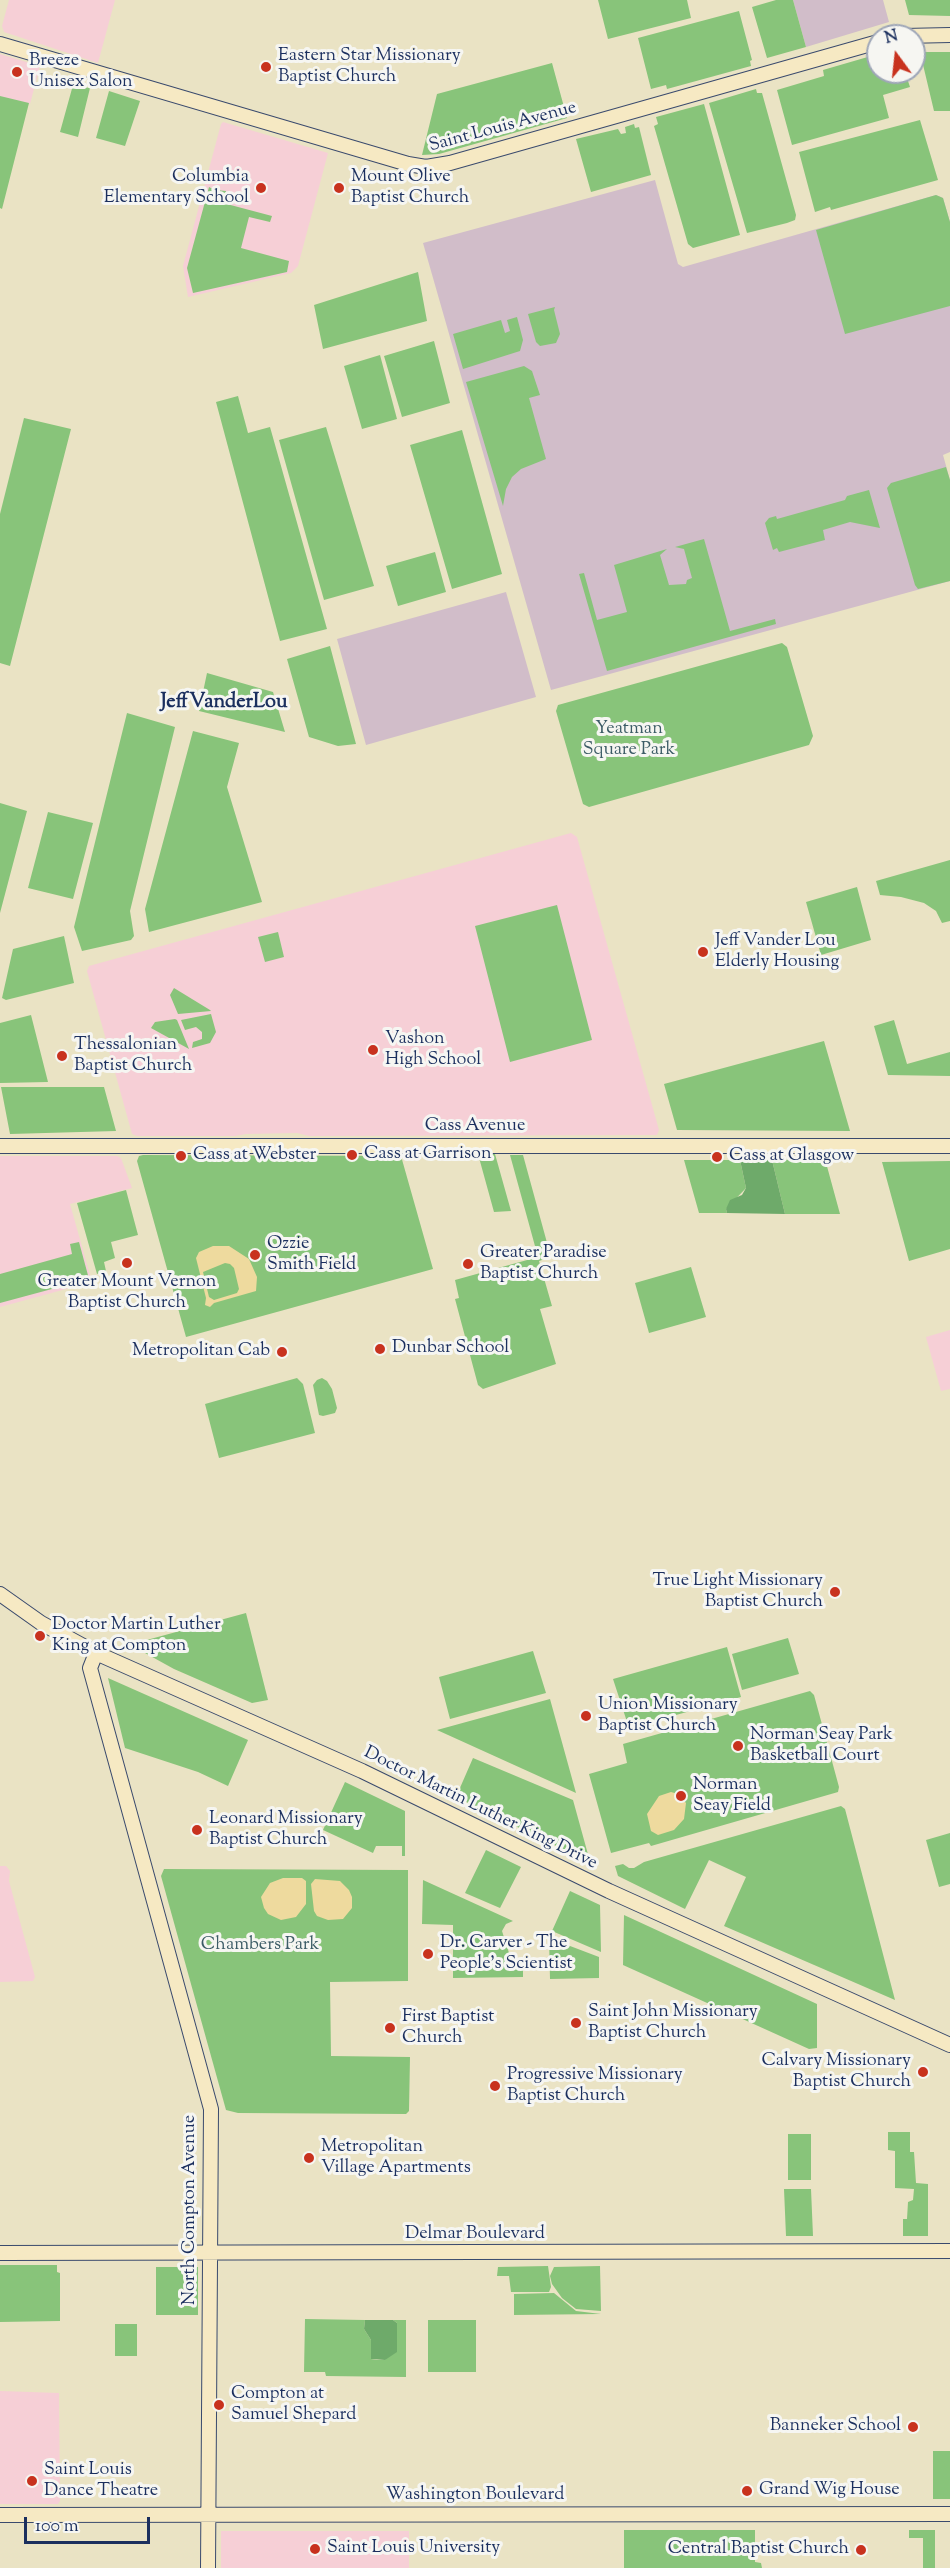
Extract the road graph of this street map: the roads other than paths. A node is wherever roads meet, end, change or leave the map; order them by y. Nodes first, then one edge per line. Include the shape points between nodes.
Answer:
1 (950, 35) edge
2 (926, 36) edge
3 (0, 44) edge
4 (866, 45) edge
5 (0, 1146) edge
6 (950, 1146) edge
7 (0, 1594) edge
8 (96, 1653) junction
9 (950, 2045) edge
10 (950, 2251) edge
11 (0, 2253) edge
12 (210, 2253) junction
13 (209, 2514) junction
14 (950, 2514) edge
15 (0, 2515) edge
16 (208, 2568) edge

1 - 2 main road
3 - 4 main road, Saint Louis Avenue via 408,165 426,167
5 - 6 main road, Cass Avenue
7 - 8 main road, Doctor Martin Luther King Drive via 41,1623
8 - 9 main road, Doctor Martin Luther King Drive via 362,1771 609,1891
8 - 12 main road, North Compton Avenue via 90,1668 210,2104
10 - 12 main road, Delmar Boulevard
11 - 12 main road, Delmar Boulevard
12 - 13 main road, North Compton Avenue
13 - 14 main road, Washington Boulevard
13 - 15 main road, Washington Boulevard
13 - 16 main road, North Compton Avenue

